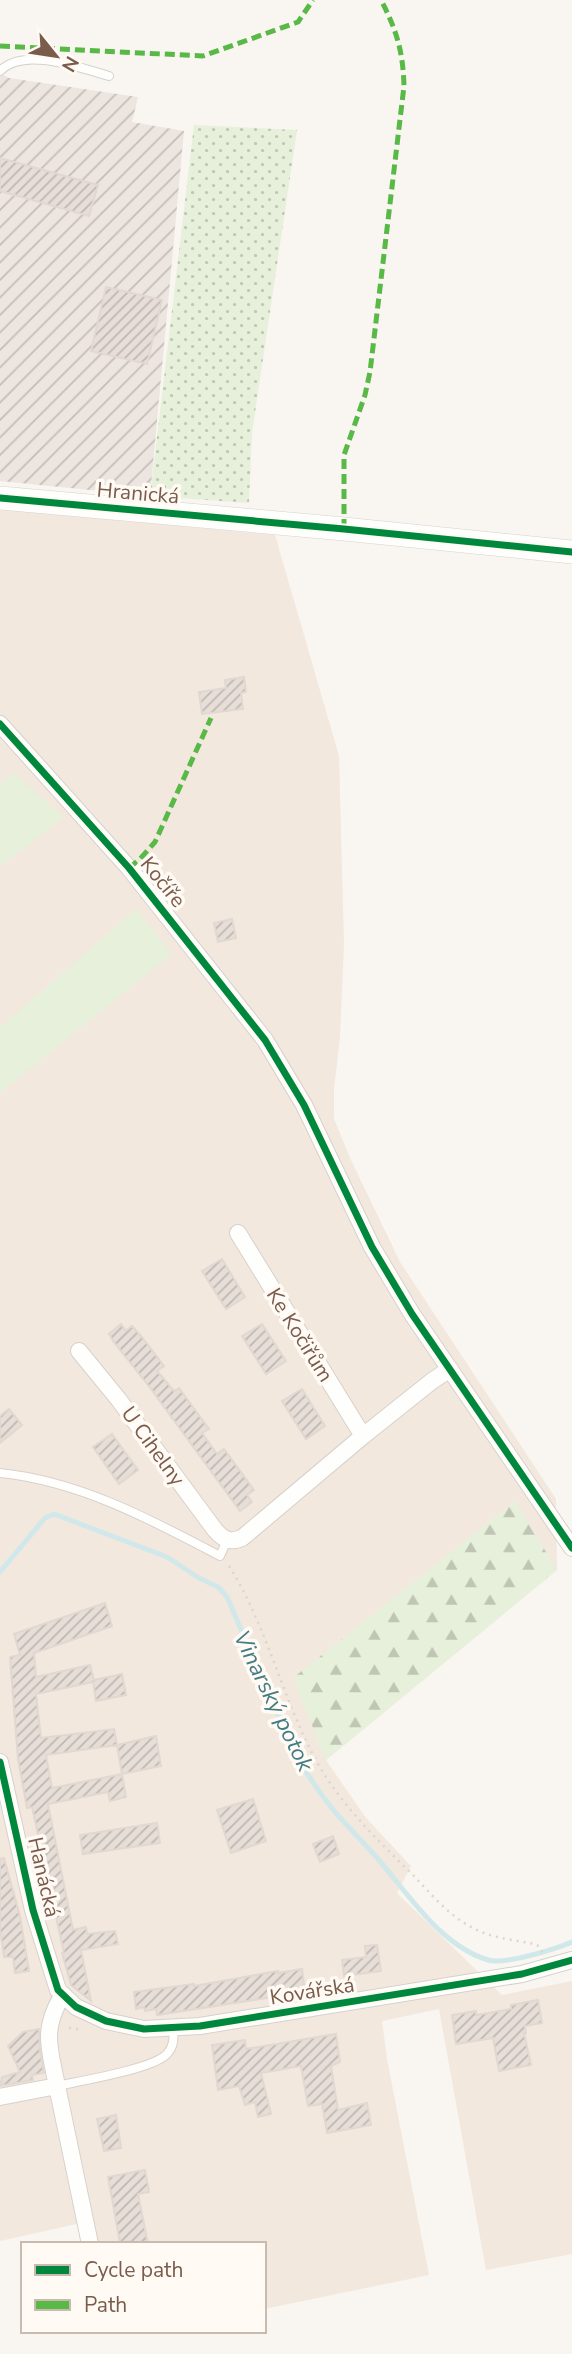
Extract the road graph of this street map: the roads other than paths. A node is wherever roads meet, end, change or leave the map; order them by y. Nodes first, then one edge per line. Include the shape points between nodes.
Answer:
1 (0, 71) edge
2 (109, 76) dead end
3 (0, 498) edge
4 (572, 552) edge
5 (0, 724) edge
6 (237, 1233) dead end
7 (79, 1351) dead end
8 (450, 1369) junction
9 (363, 1436) junction
10 (0, 1473) edge
11 (227, 1540) junction
12 (572, 1548) edge
13 (0, 1762) edge
14 (572, 1960) edge
15 (62, 1996) junction
16 (173, 2028) junction
17 (57, 2086) junction
18 (0, 2097) edge
19 (90, 2242) edge

1 - 2 lane via 12,62 43,60
3 - 4 main road, Hranická
5 - 8 street, Kočíře via 135,875 265,1041 304,1105 372,1247
6 - 9 street, Ke Kočiřům
7 - 11 street, U Cihelny
8 - 9 street
8 - 12 street, Kočíře
9 - 11 street via 242,1538
10 - 11 lane via 73,1487 220,1556
13 - 15 street, Hanácká via 38,1930
14 - 16 street, Kovářská via 522,1974
15 - 16 street, Kovářská via 83,2011 120,2025
15 - 17 street via 49,2029
16 - 17 lane via 174,2043 162,2058
17 - 18 street
17 - 19 street

